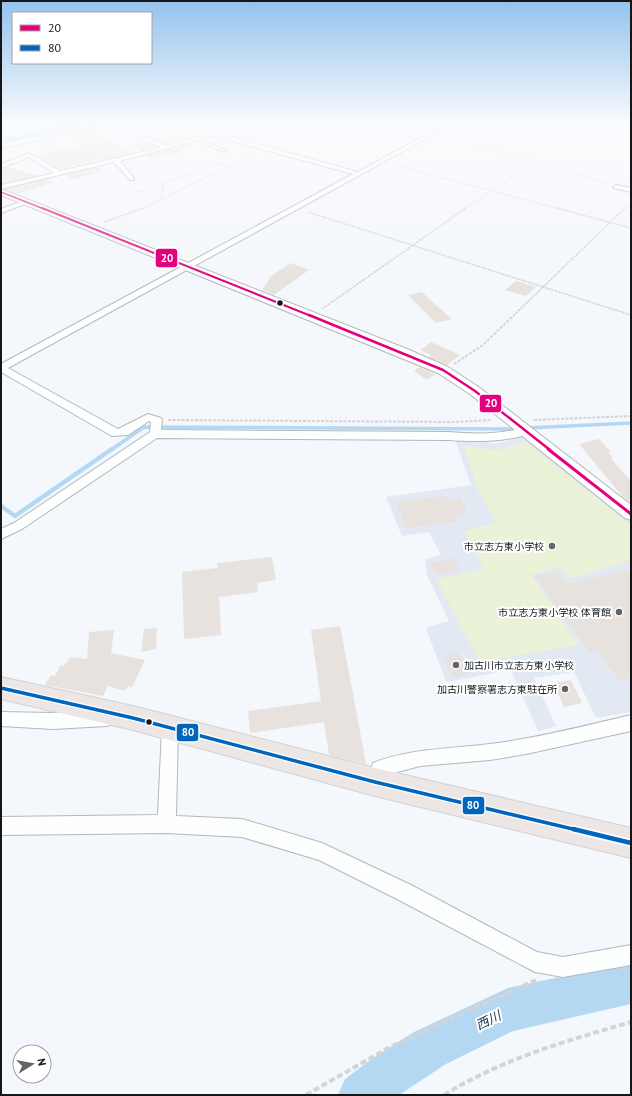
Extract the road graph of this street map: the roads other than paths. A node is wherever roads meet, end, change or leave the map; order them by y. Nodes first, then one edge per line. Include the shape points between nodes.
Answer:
1 (50, 175) edge
2 (129, 175) edge
3 (356, 175) edge
4 (132, 179) dead end
5 (1, 187) edge
6 (616, 187) road end
7 (631, 190) edge
8 (1, 192) edge
9 (26, 202) junction
10 (1, 212) edge
11 (188, 266) junction
12 (1, 368) edge
13 (518, 425) junction
14 (155, 434) junction
15 (631, 514) edge
16 (1, 534) edge
17 (1, 688) edge
18 (133, 718) junction
19 (1, 719) edge
20 (631, 723) edge
21 (170, 728) junction
22 (375, 782) junction
23 (167, 824) junction
24 (1, 826) edge
25 (631, 843) edge
26 (631, 955) edge

1 - 5 street
2 - 4 street
3 - 11 street
6 - 7 street
8 - 9 main road
9 - 10 street
9 - 11 main road
11 - 12 street
11 - 13 main road via 443,370
12 - 14 street via 116,433 124,432 148,417 157,420
13 - 14 street via 508,437 492,439 448,436
13 - 15 main road
14 - 16 street via 18,526
17 - 18 main road
18 - 19 street via 53,721
18 - 21 main road
20 - 22 street via 491,752 423,758 390,765 379,769
21 - 22 main road
21 - 23 street
22 - 25 main road
23 - 24 street
23 - 26 street via 242,828 322,852 404,892 535,962 562,967

